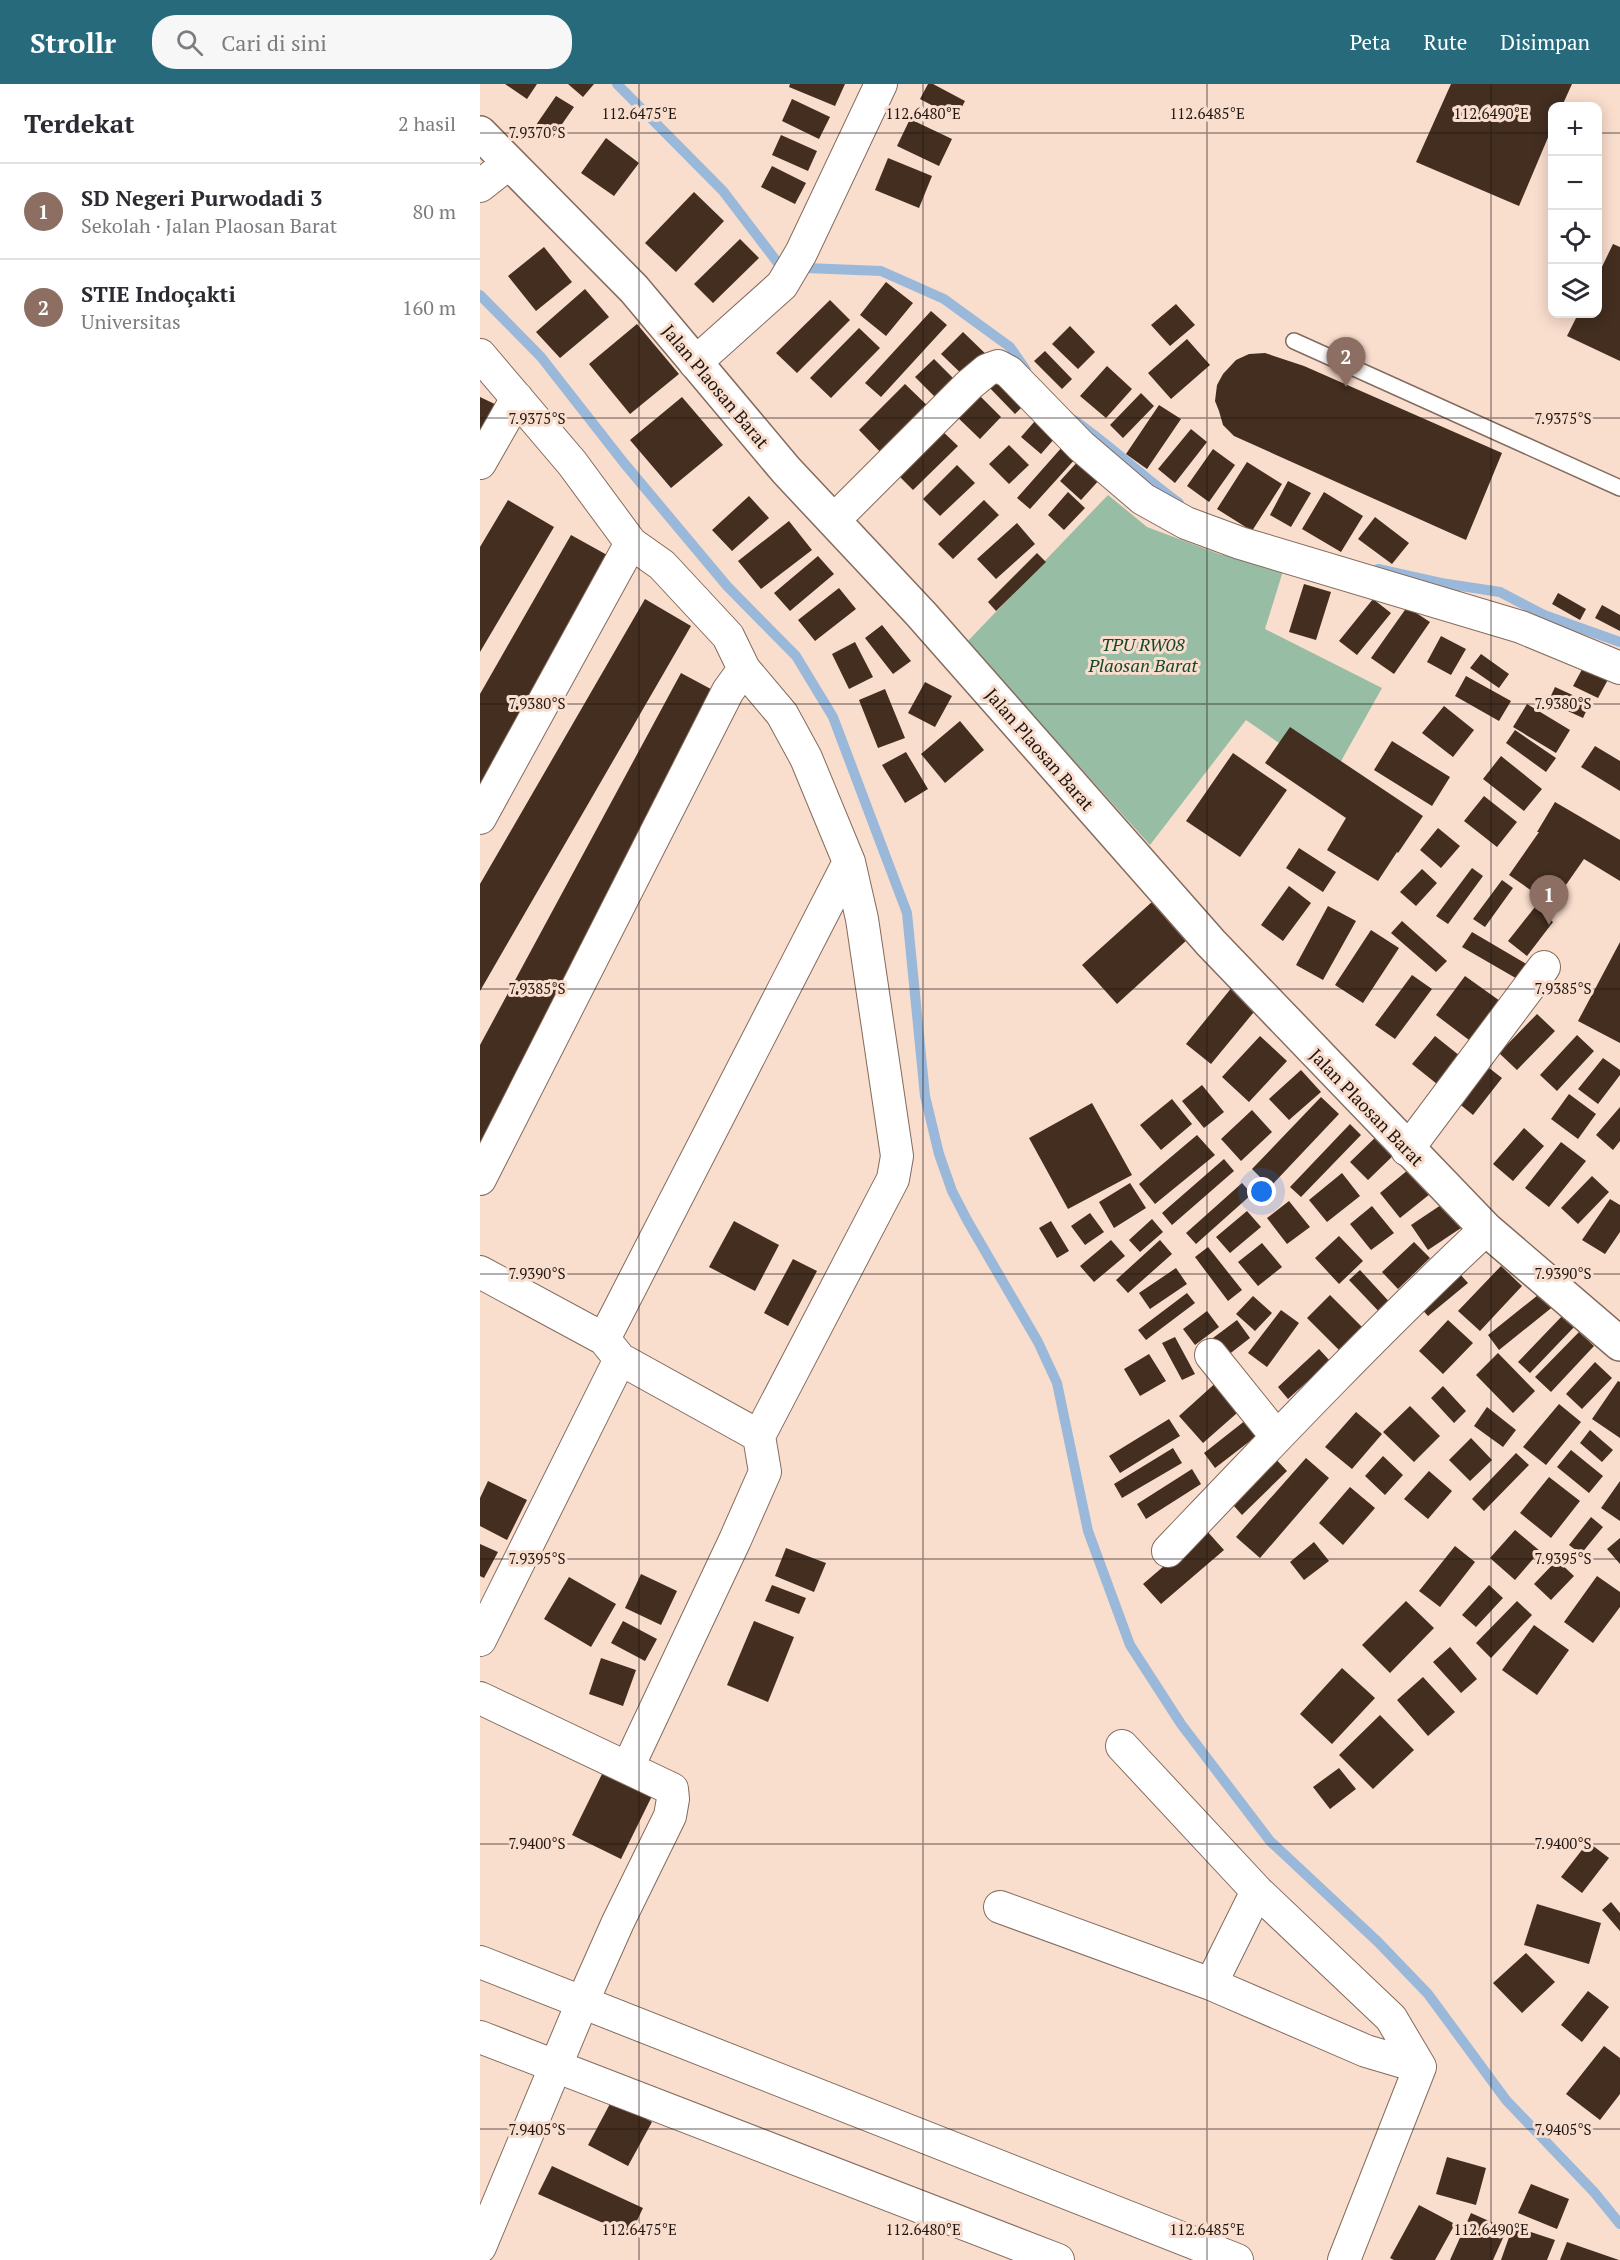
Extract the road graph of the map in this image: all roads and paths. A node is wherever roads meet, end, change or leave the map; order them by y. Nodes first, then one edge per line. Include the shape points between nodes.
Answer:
1 (881, 84) edge
2 (480, 134) edge
3 (509, 163) junction
4 (480, 186) edge
5 (1294, 341) dead end
6 (480, 355) edge
7 (695, 363) junction
8 (517, 398) junction
9 (480, 462) edge
10 (1620, 488) edge
11 (834, 520) junction
12 (631, 543) junction
13 (1620, 668) edge
14 (744, 669) junction
15 (480, 818) edge
16 (849, 862) junction
17 (1544, 967) dead end
18 (1407, 1149) junction
19 (480, 1179) edge
20 (1486, 1229) junction
21 (480, 1272) edge
22 (1620, 1344) edge
23 (612, 1349) junction
24 (1210, 1355) dead end
25 (759, 1436) junction
26 (1276, 1437) junction
27 (1168, 1551) dead end
28 (480, 1640) edge
29 (480, 1698) edge
30 (1122, 1746) dead end
31 (628, 1767) junction
32 (1257, 1891) junction
33 (1000, 1907) dead end
34 (480, 1962) edge
35 (1210, 1984) junction
36 (582, 2003) junction
37 (480, 2037) edge
38 (555, 2067) junction
39 (1420, 2067) junction
40 (480, 2247) edge
41 (1058, 2260) edge
42 (1237, 2260) edge
43 (1344, 2260) edge

1 - 7 street via 801,254 782,285
2 - 3 street, Jalan Plaosan Barat
3 - 4 street
3 - 7 street, Jalan Plaosan Barat via 634,289
5 - 10 lane
6 - 8 street
7 - 11 street, Jalan Plaosan Barat
8 - 9 street
8 - 12 street via 572,463
11 - 13 street via 969,385 998,366 1009,372 1081,446 1143,499 1186,523 1240,543 1521,627
11 - 18 street, Jalan Plaosan Barat via 1210,943
12 - 14 street via 662,566 728,636
12 - 15 street
14 - 16 street via 782,714
14 - 19 street via 728,691
16 - 23 street
16 - 25 street via 862,919 897,1156 895,1171
17 - 18 street
18 - 20 street, Jalan Plaosan Barat
20 - 22 street, Jalan Plaosan Barat
20 - 26 street
21 - 23 street
23 - 25 street
23 - 28 street
24 - 26 street
25 - 31 street via 765,1472
26 - 27 street
29 - 31 street
30 - 32 street
31 - 36 street via 672,1789 673,1807
32 - 35 street
32 - 39 street via 1391,2018
33 - 35 street
34 - 36 street
35 - 39 street via 1366,2051
36 - 38 street
36 - 42 street
37 - 38 street
38 - 40 street
38 - 41 street
39 - 43 street

